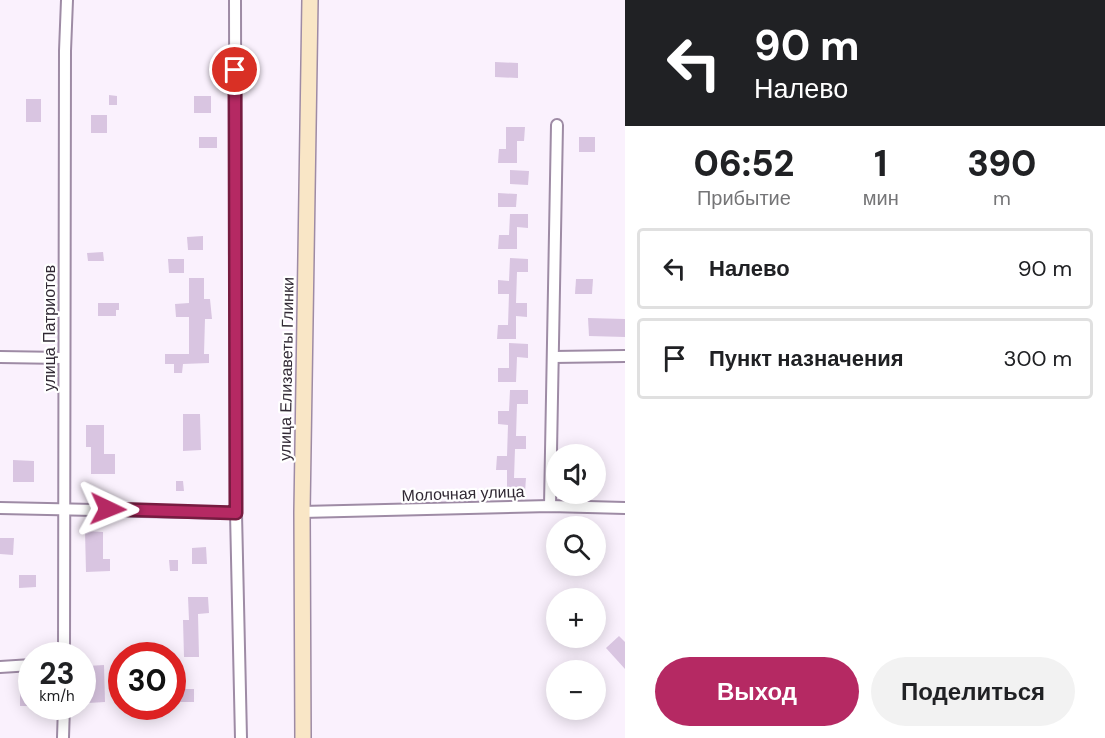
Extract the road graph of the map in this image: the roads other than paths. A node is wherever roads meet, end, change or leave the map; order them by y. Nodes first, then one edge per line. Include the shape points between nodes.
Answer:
1 (67, 0) edge
2 (235, 0) edge
3 (310, 0) edge
4 (557, 124) dead end
5 (0, 357) edge
6 (553, 357) junction
7 (625, 357) edge
8 (63, 358) junction
9 (550, 506) junction
10 (0, 508) edge
11 (66, 508) junction
12 (625, 508) edge
13 (302, 512) junction
14 (236, 513) junction
15 (64, 642) edge
16 (18, 666) edge
17 (0, 667) edge
18 (64, 720) edge
19 (63, 738) edge
20 (241, 738) edge
21 (303, 738) edge

1 - 8 street, улица Патриотов
2 - 14 street
3 - 13 street, улица Елизаветы Глинки
4 - 6 street
5 - 8 street
6 - 7 street
6 - 9 street
8 - 11 street, улица Патриотов
9 - 12 street, Молочная улица
9 - 13 street, Молочная улица
10 - 11 street
11 - 14 street
11 - 15 street, улица Патриотов
13 - 21 street, улица Елизаветы Глинки
14 - 20 street
16 - 17 street
18 - 19 street

